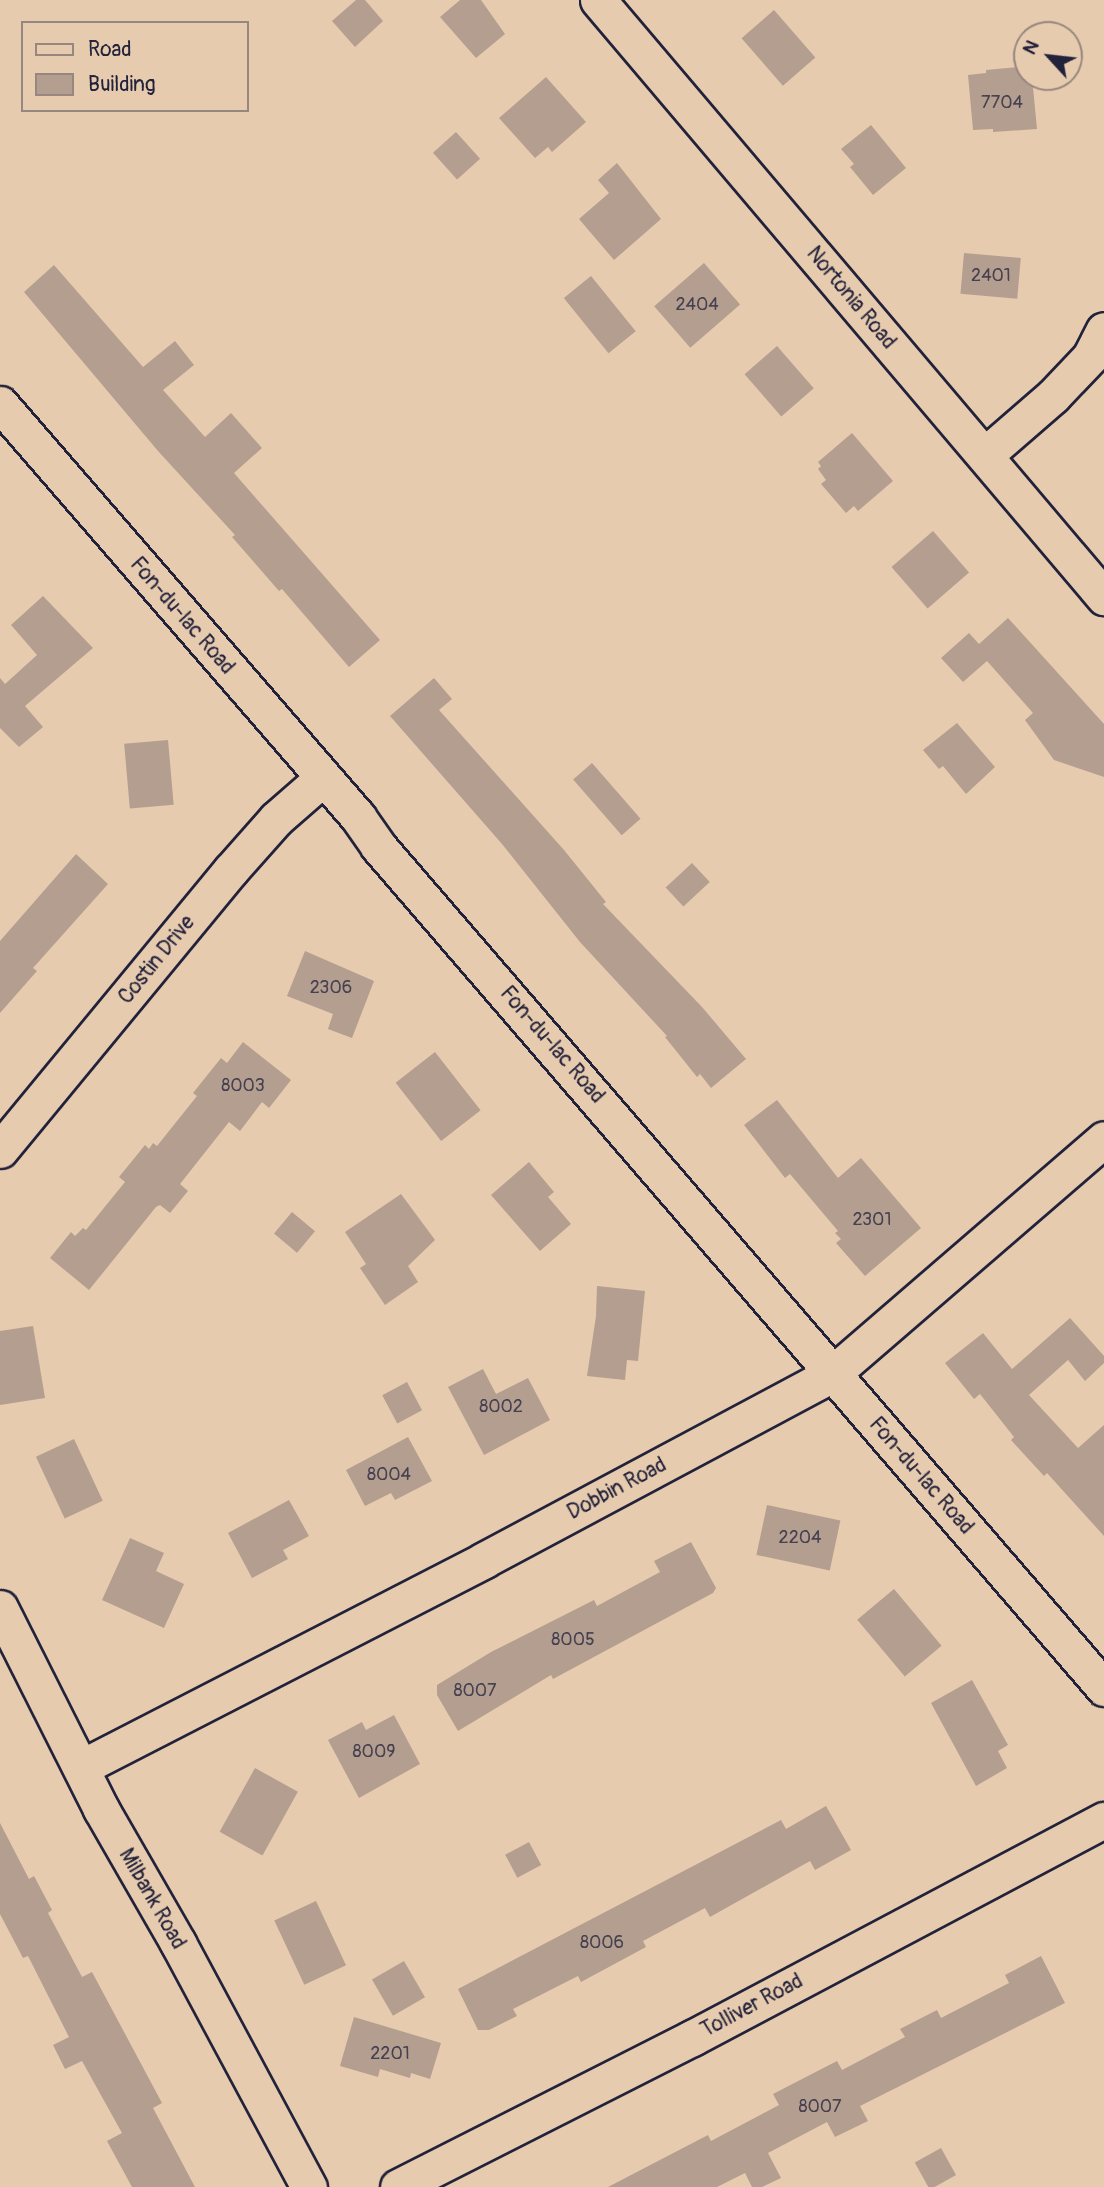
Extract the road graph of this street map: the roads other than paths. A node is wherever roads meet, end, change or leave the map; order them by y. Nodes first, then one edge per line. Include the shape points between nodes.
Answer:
1 (598, 0) edge
2 (1104, 330) edge
3 (0, 404) edge
4 (985, 455) junction
5 (1104, 597) edge
6 (323, 778) junction
7 (1104, 1139) edge
8 (0, 1150) edge
9 (832, 1374) junction
10 (0, 1608) edge
11 (1104, 1688) edge
12 (82, 1767) junction
13 (1104, 1820) edge
14 (309, 2187) edge
15 (398, 2187) edge

1 - 4 street, Nortonia Road
2 - 4 street via 1090,357 1053,396
3 - 6 street, Fon-du-lac Road
4 - 5 street, Nortonia Road
6 - 8 street, Costin Drive via 276,819 230,871
6 - 9 street, Fon-du-lac Road
7 - 9 street, Dobbin Road
9 - 11 street, Fon-du-lac Road
9 - 12 street, Dobbin Road
10 - 12 street, Milbank Road
12 - 14 street, Milbank Road
13 - 15 street, Tolliver Road via 704,2032

